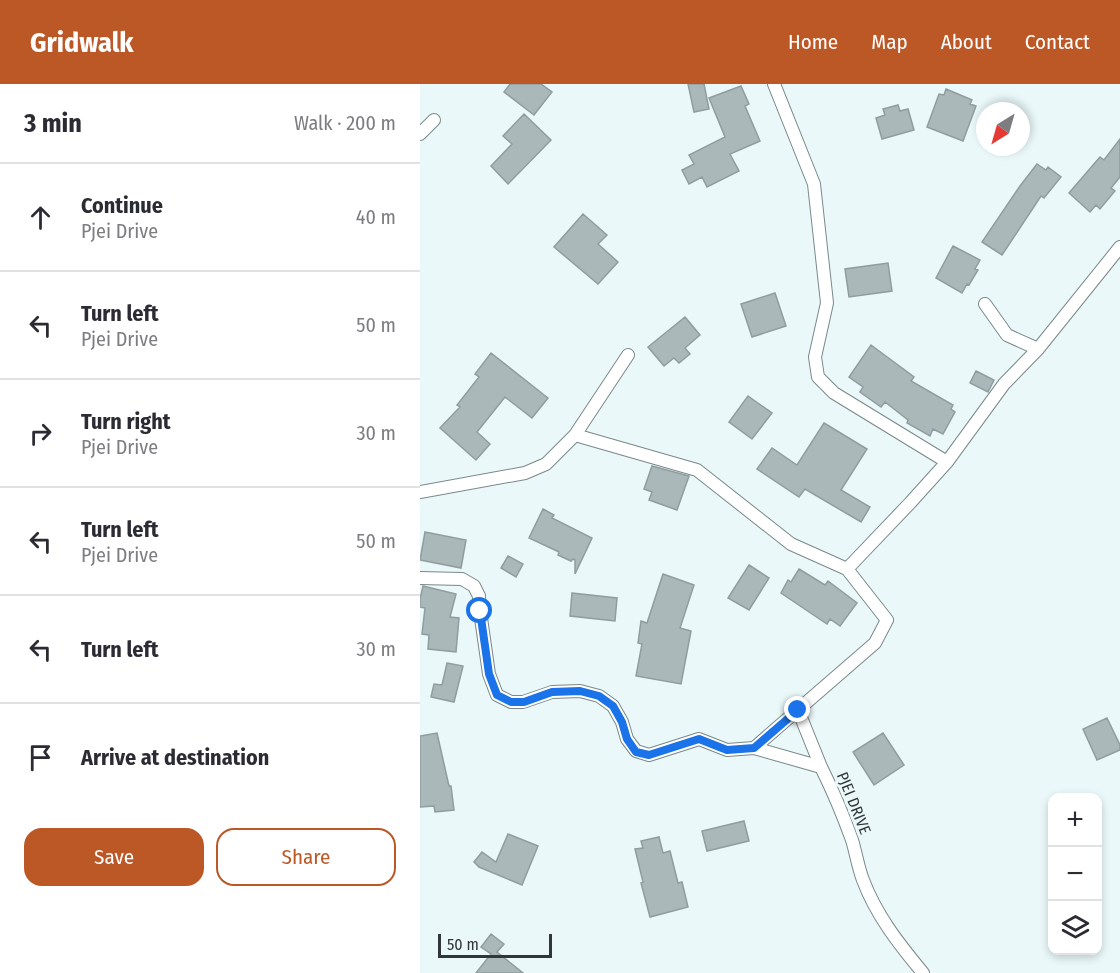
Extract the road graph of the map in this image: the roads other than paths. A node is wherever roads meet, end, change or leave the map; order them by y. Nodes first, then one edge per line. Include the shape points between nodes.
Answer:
1 (774, 84) edge
2 (434, 120) dead end
3 (420, 134) edge
4 (1120, 248) edge
5 (985, 304) dead end
6 (1038, 350) junction
7 (628, 355) dead end
8 (575, 435) junction
9 (947, 462) junction
10 (420, 492) edge
11 (847, 568) junction
12 (420, 578) edge
13 (798, 710) junction
14 (754, 748) junction
15 (821, 767) junction
16 (922, 973) edge

1 - 9 street via 814,184 827,303 815,357 818,377 834,393
2 - 3 street
4 - 6 street
5 - 6 street via 1007,335
6 - 9 street via 1004,384
7 - 8 street
8 - 10 street via 546,464 525,473
8 - 11 street via 697,470 790,544
9 - 11 street
11 - 13 street via 887,620 874,643
12 - 14 street, PJEI DRIVE via 462,579 474,586 479,596 489,674 497,695 511,702 524,702 552,692 580,691 599,696 613,706 636,752 649,755 699,739 727,750
13 - 14 street
13 - 15 street
14 - 15 street, PJEI DRIVE
15 - 16 street, PJEI DRIVE via 878,912

